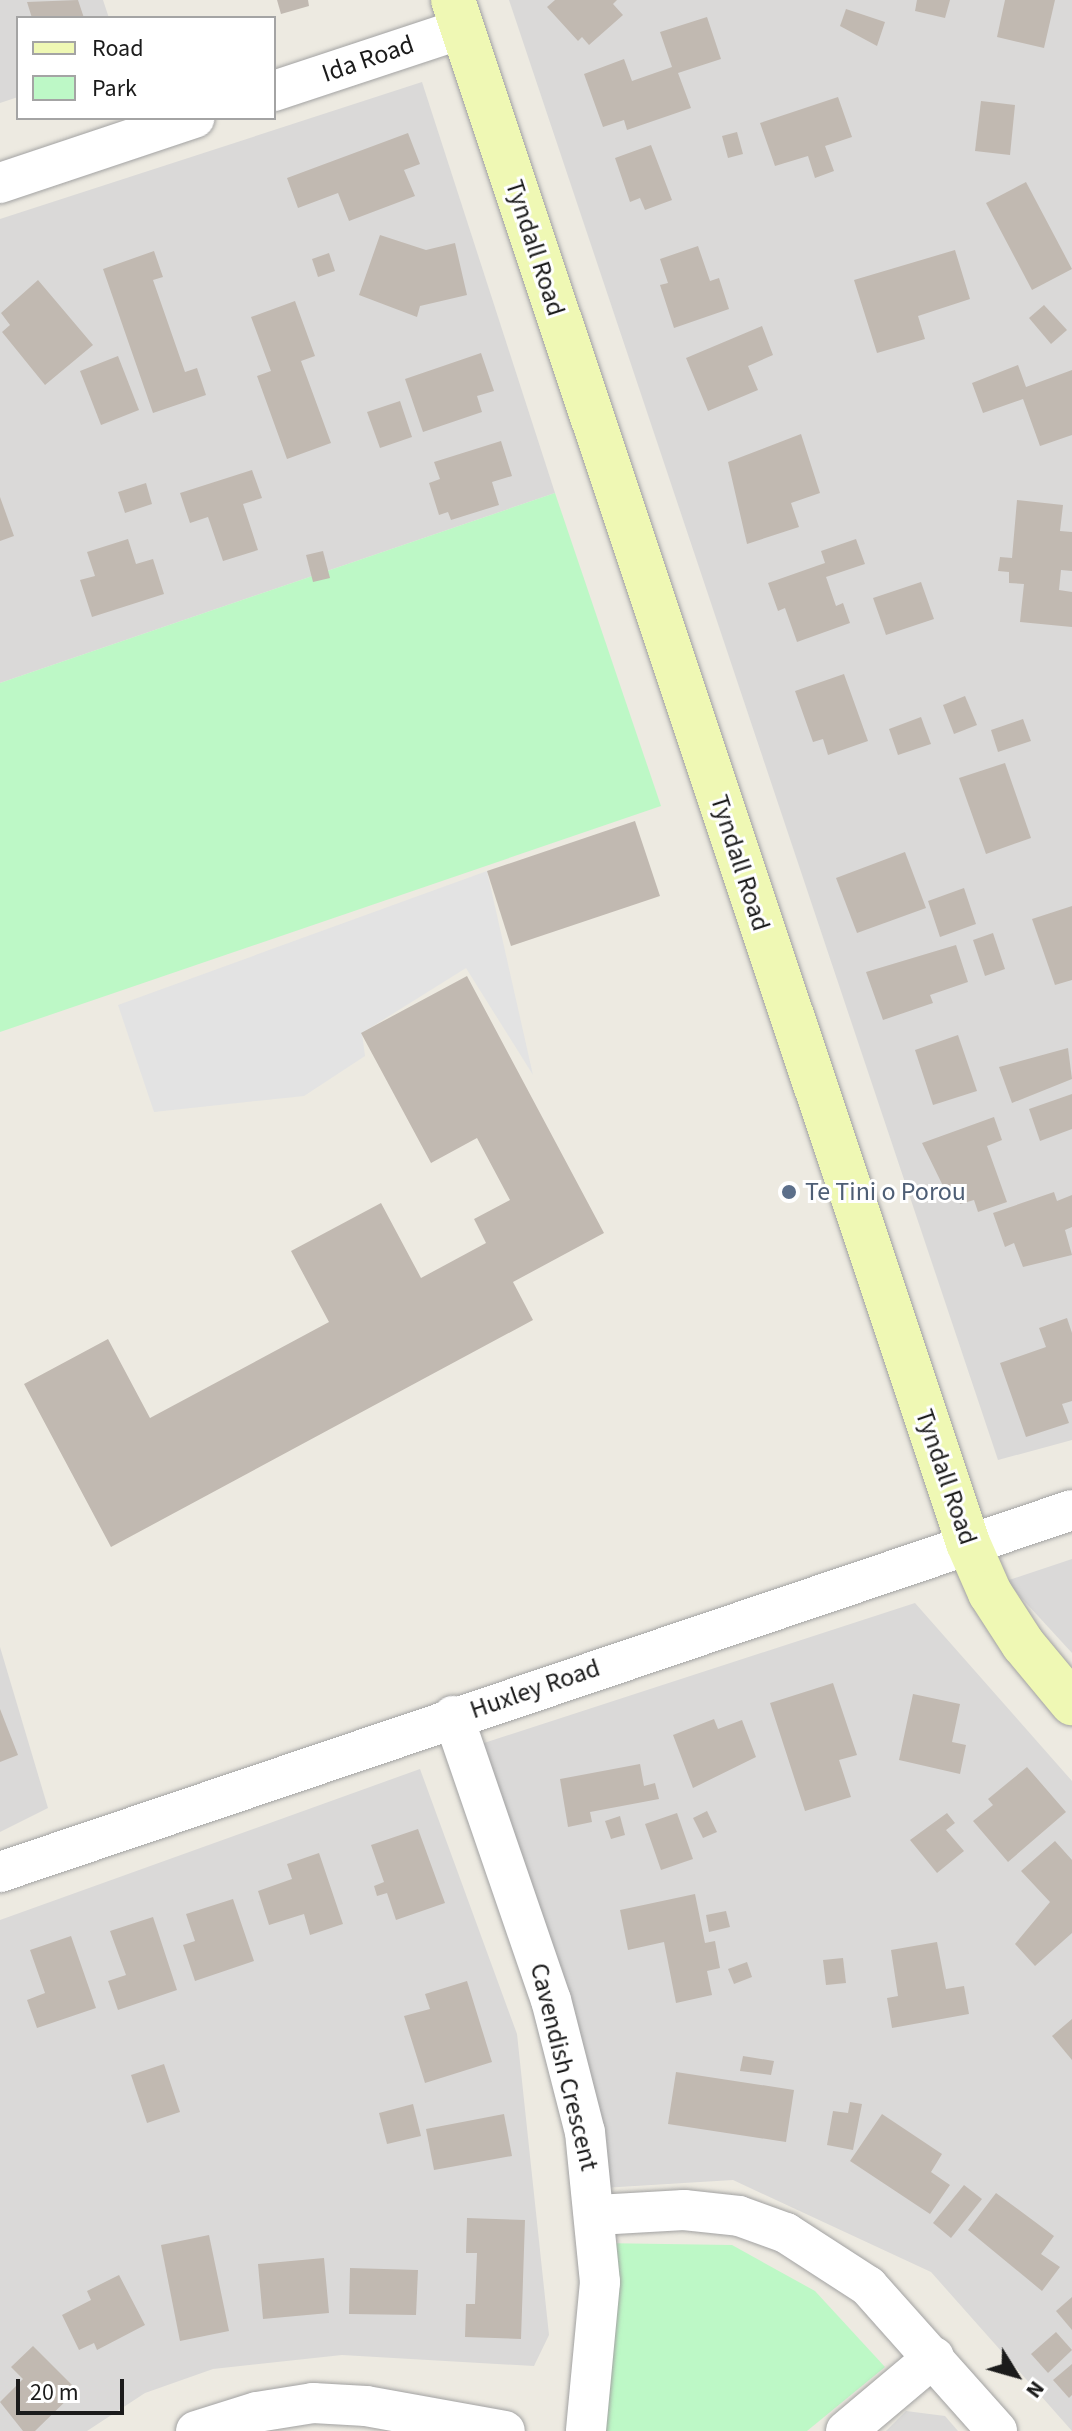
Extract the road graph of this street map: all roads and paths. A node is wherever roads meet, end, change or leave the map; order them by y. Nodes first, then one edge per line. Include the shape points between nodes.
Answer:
1 (458, 14) edge
2 (276, 90) edge
3 (188, 120) edge
4 (0, 183) edge
5 (1072, 1510) edge
6 (968, 1543) junction
7 (1072, 1703) edge
8 (453, 1716) junction
9 (0, 1872) edge
10 (597, 2215) junction
11 (934, 2357) junction
12 (196, 2431) edge
13 (505, 2431) edge
14 (586, 2431) edge
15 (846, 2431) edge
16 (997, 2431) edge

1 - 2 street, Ida Road
1 - 6 street, Tyndall Road
3 - 4 street
5 - 6 street, Huxley Road
6 - 7 street, Tyndall Road via 1006,1618
6 - 8 street, Huxley Road
8 - 9 street, Huxley Road
8 - 10 street, Cavendish Crescent via 551,2000 585,2132
10 - 11 street via 684,2210 739,2216 786,2233 868,2286
10 - 14 street, Cavendish Crescent via 599,2334
11 - 15 street
11 - 16 street
12 - 13 street via 257,2412 313,2403 366,2406

